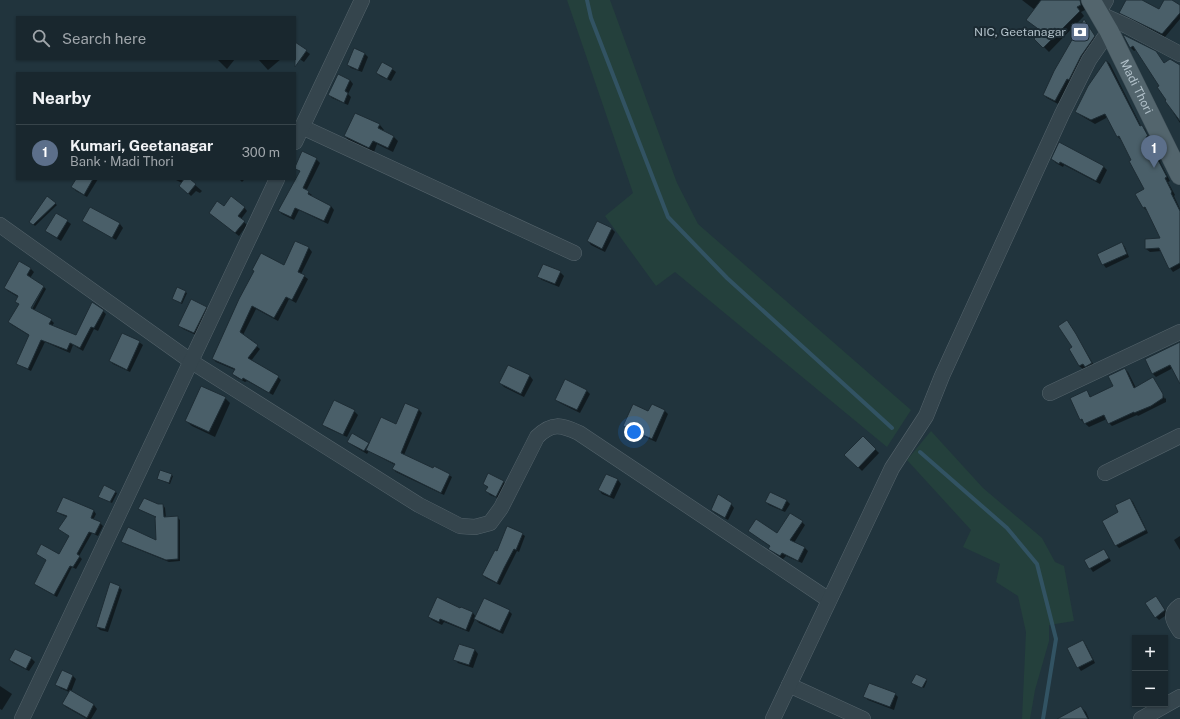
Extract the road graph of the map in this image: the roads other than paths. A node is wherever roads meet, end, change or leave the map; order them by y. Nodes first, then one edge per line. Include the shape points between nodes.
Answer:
1 (362, 0) edge
2 (1098, 4) edge
3 (1109, 31) junction
4 (1180, 54) edge
5 (302, 127) junction
6 (296, 140) edge
7 (1180, 175) edge
8 (278, 180) edge
9 (0, 225) edge
10 (574, 253) dead end
11 (1180, 332) edge
12 (192, 362) junction
13 (1050, 393) dead end
14 (1180, 436) edge
15 (1105, 473) dead end
16 (829, 600) junction
17 (1180, 606) edge
18 (1180, 631) edge
19 (789, 686) junction
20 (1180, 697) edge
21 (22, 719) edge
22 (773, 719) edge
23 (863, 719) edge
24 (1141, 719) edge

1 - 5 street
2 - 3 main road, Madi Thori
2 - 4 street via 1127,26
3 - 7 main road, Madi Thori
3 - 16 street via 1089,60 1062,114 926,416 892,468
5 - 6 street
5 - 10 street
8 - 12 street
9 - 12 street
11 - 13 street
12 - 16 street via 419,505 460,526 475,527 490,523 501,508 537,437 546,429 555,426 566,427 579,433
12 - 21 street
14 - 15 street
16 - 19 street
17 - 18 street via 1173,614 1173,620
19 - 22 street
19 - 23 street
20 - 24 street

